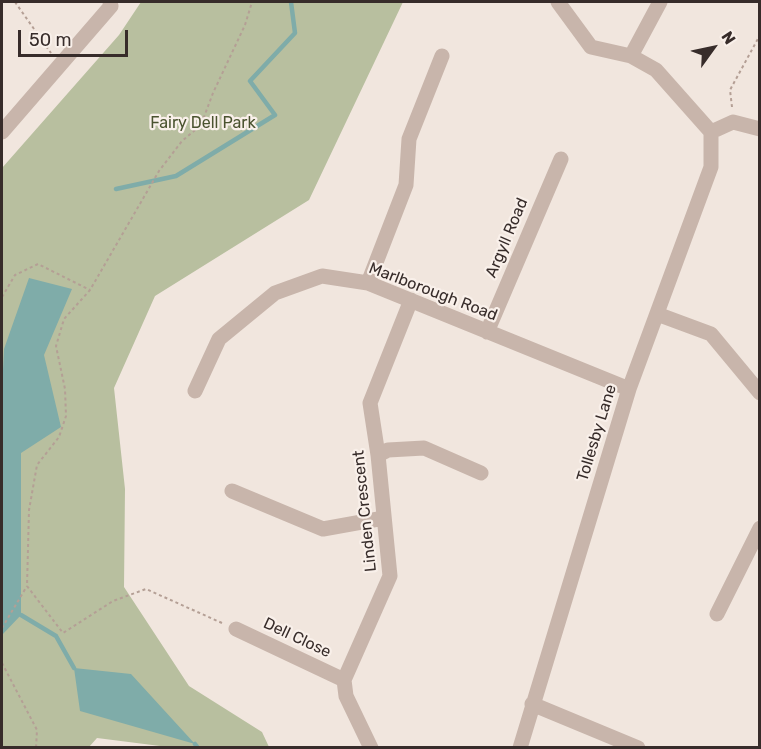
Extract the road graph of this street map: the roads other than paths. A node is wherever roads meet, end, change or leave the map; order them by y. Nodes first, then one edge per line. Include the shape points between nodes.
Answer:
1 (558, 2) edge
2 (660, 2) edge
3 (111, 4) edge
4 (442, 56) dead end
5 (630, 56) junction
6 (759, 129) edge
7 (2, 132) edge
8 (711, 132) junction
9 (561, 159) dead end
10 (368, 283) junction
11 (411, 300) junction
12 (657, 314) junction
13 (487, 332) junction
14 (629, 389) junction
15 (195, 391) dead end
16 (759, 393) edge
17 (378, 455) junction
18 (481, 473) dead end
19 (232, 491) dead end
20 (384, 518) junction
21 (759, 528) edge
22 (717, 614) dead end
23 (236, 629) road end
24 (344, 680) junction
25 (532, 704) junction
26 (371, 747) edge
27 (520, 747) edge
28 (638, 747) edge

1 - 5 street via 591,47
2 - 5 street
3 - 7 street
4 - 10 street via 409,139 406,185
5 - 8 street via 656,70
6 - 8 street via 733,122
8 - 12 street, Tollesby Lane via 711,168
9 - 13 street, Argyll Road
10 - 11 street, Marlborough Road
10 - 15 street, Marlborough Road via 322,276 275,292 219,339
11 - 13 street, Marlborough Road
11 - 17 street, Linden Crescent via 370,403
12 - 14 street, Tollesby Lane
12 - 16 street via 711,334
13 - 14 street, Marlborough Road
14 - 25 street, Tollesby Lane
17 - 18 street via 388,450 424,448
17 - 20 street, Linden Crescent
19 - 20 street via 323,529
20 - 24 street, Linden Crescent via 390,576
21 - 22 street
23 - 24 street, Dell Close
24 - 26 street via 346,696
25 - 27 street, Tollesby Lane
25 - 28 street

